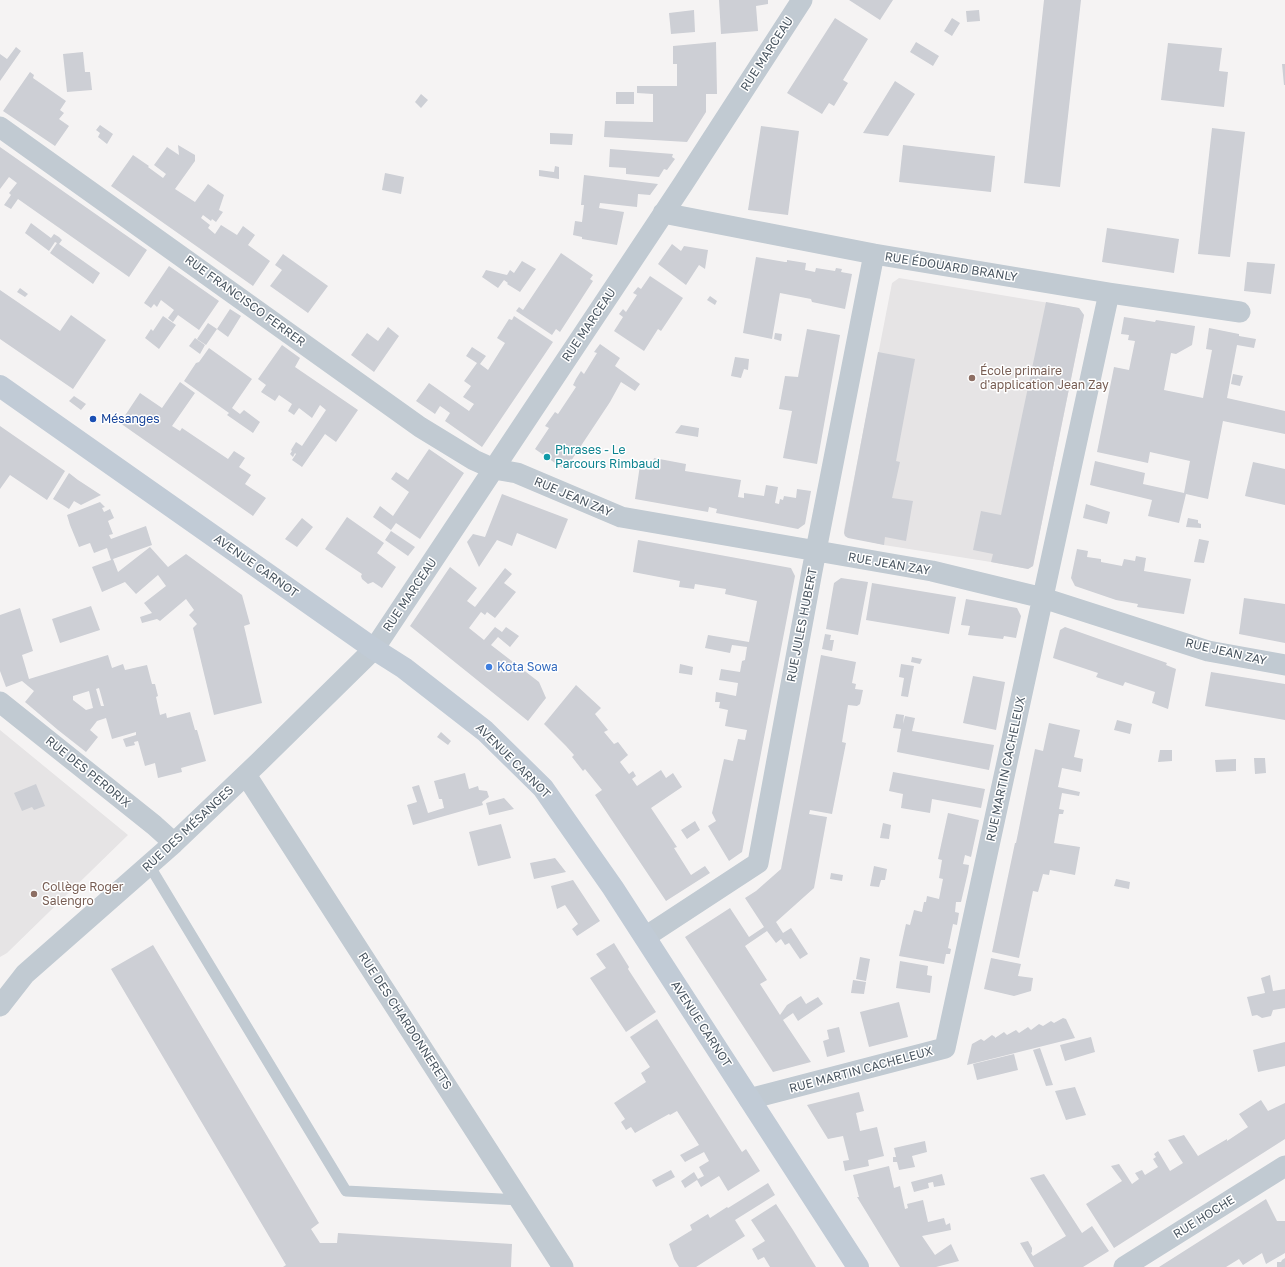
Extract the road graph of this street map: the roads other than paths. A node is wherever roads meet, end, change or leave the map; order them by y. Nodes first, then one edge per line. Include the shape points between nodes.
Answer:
1 (802, 0) edge
2 (0, 127) edge
3 (663, 213) junction
4 (874, 254) junction
5 (1109, 293) junction
6 (1240, 312) dead end
7 (0, 386) edge
8 (494, 469) junction
9 (816, 552) junction
10 (1043, 598) junction
11 (374, 648) junction
12 (1285, 665) edge
13 (0, 702) edge
14 (246, 775) junction
15 (174, 843) junction
16 (149, 865) junction
17 (645, 937) junction
18 (0, 1006) edge
19 (749, 1099) junction
20 (1285, 1166) edge
21 (520, 1200) junction
22 (563, 1267) edge
23 (858, 1267) edge
24 (1124, 1267) edge

1 - 3 street, RUE MARCEAU
2 - 8 street, RUE FRANCISCO FERRER via 420,427 474,460
3 - 4 street, RUE ÉDOUARD BRANLY
3 - 8 street, RUE MARCEAU
4 - 5 street, RUE ÉDOUARD BRANLY
4 - 9 street, RUE JULES HUBERT
5 - 6 street, RUE ÉDOUARD BRANLY
5 - 10 street, RUE MARTIN CACHELEUX
7 - 11 main road, AVENUE CARNOT
8 - 9 street, RUE JEAN ZAY via 517,473 621,517
8 - 11 street, RUE MARCEAU
9 - 10 street, RUE JEAN ZAY via 932,571
9 - 17 street, RUE JULES HUBERT via 758,863
10 - 12 street, RUE JEAN ZAY via 1208,651
10 - 19 street, RUE MARTIN CACHELEUX via 946,1048
11 - 14 street, RUE DES MÉSANGES
11 - 17 main road, AVENUE CARNOT via 486,731 543,788
13 - 15 street, RUE DES PERDRIX
14 - 15 street, RUE DES MÉSANGES
14 - 21 street, RUE DES CHARDONNERETS
15 - 16 street, RUE DES MÉSANGES
16 - 18 street, RUE DES MÉSANGES via 25,974
16 - 21 lane via 346,1191
17 - 19 main road, AVENUE CARNOT
19 - 23 main road, AVENUE CARNOT
20 - 24 street, RUE HOCHE
21 - 22 street, RUE DES CHARDONNERETS

